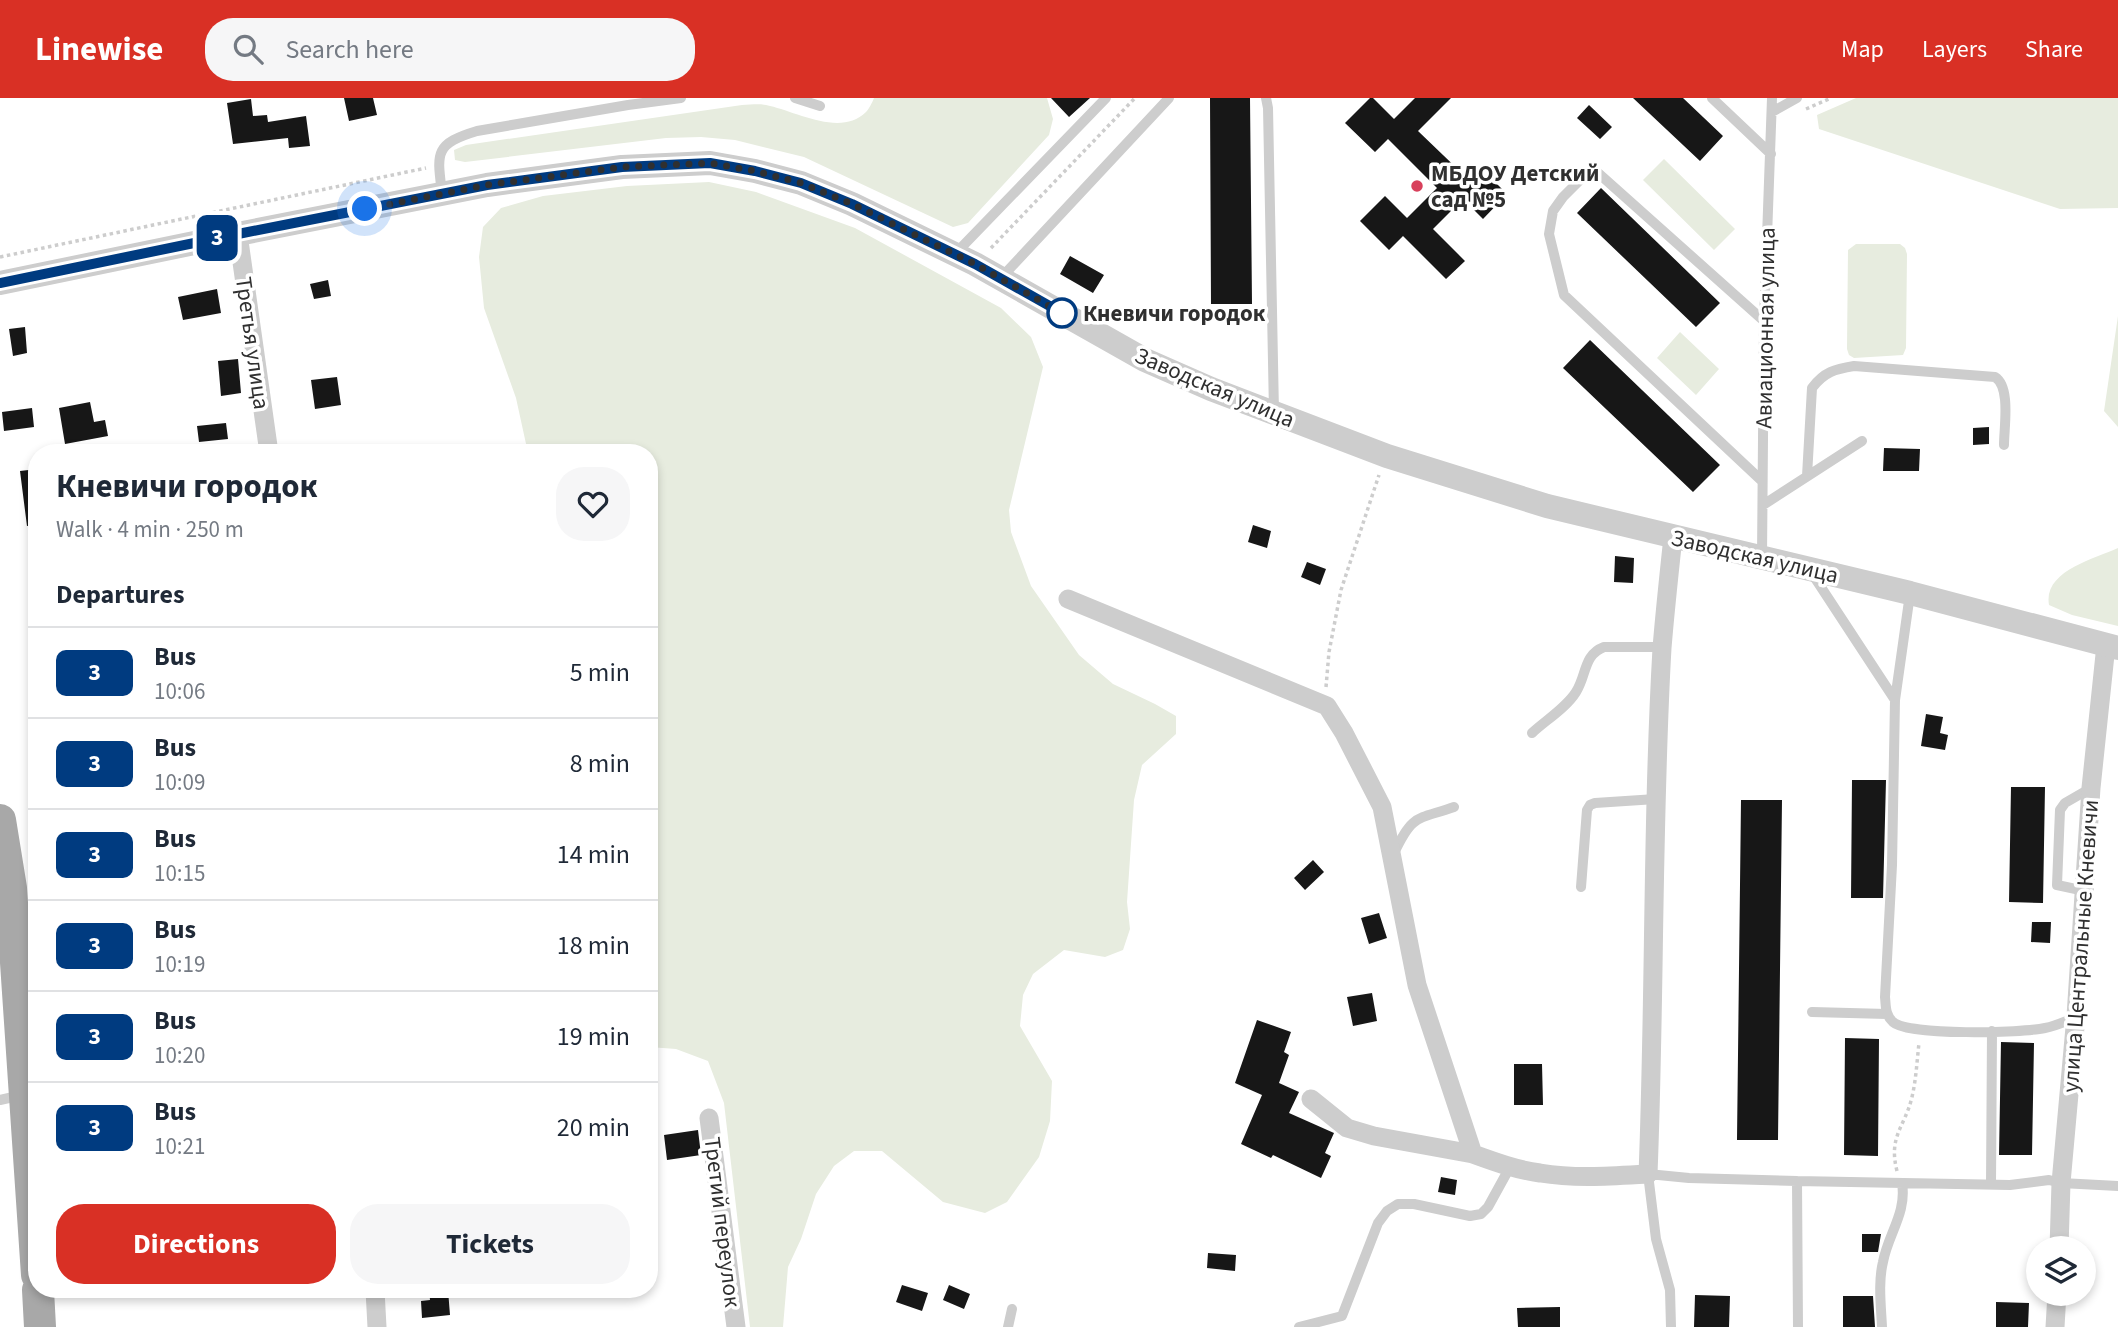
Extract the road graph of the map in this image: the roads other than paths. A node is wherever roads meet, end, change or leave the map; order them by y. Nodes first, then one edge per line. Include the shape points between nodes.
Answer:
1 (681, 98) edge
2 (795, 98) edge
3 (1106, 98) edge
4 (1169, 98) edge
5 (1277, 98) edge
6 (1712, 98) edge
7 (1772, 98) edge
8 (1797, 98) edge
9 (1267, 103) edge
10 (820, 107) dead end
11 (1772, 112) junction
12 (1771, 154) junction
13 (442, 194) junction
14 (238, 234) junction
15 (965, 259) junction
16 (1000, 278) junction
17 (0, 283) edge
18 (1764, 321) junction
19 (1274, 414) junction
20 (1862, 441) dead end
21 (268, 444) edge
22 (2004, 445) dead end
23 (1807, 476) junction
24 (1762, 481) junction
25 (1763, 505) junction
26 (1673, 537) junction
27 (1762, 558) junction
28 (1808, 568) junction
29 (1910, 593) junction
30 (1068, 599) dead end
31 (1662, 647) junction
32 (2112, 647) edge
33 (1895, 700) junction
34 (1532, 733) dead end
35 (2091, 788) junction
36 (1656, 799) junction
37 (1454, 807) dead end
38 (0, 820) edge
39 (1393, 856) junction
40 (1581, 887) dead end
41 (2086, 891) junction
42 (1812, 1012) dead end
43 (1886, 1014) junction
44 (2076, 1016) junction
45 (1992, 1031) junction
46 (13, 1097) edge
47 (1311, 1099) dead end
48 (709, 1118) dead end
49 (1473, 1154) junction
50 (1510, 1167) junction
51 (1648, 1174) junction
52 (1797, 1181) junction
53 (1902, 1183) junction
54 (2061, 1183) junction
55 (1990, 1184) junction
56 (2118, 1186) edge
57 (28, 1208) edge
58 (2059, 1236) edge
59 (38, 1298) edge
60 (375, 1298) edge
61 (2056, 1306) edge
62 (1013, 1309) dead end
63 (1342, 1322) edge
64 (40, 1327) edge
65 (377, 1327) edge
66 (736, 1327) edge
67 (1008, 1327) edge
68 (1299, 1327) edge
69 (1671, 1327) edge
70 (1798, 1327) edge
71 (1882, 1327) edge
72 (2055, 1327) edge

1 - 13 lane via 458,137 439,155
2 - 10 lane
3 - 15 lane
4 - 16 lane
5 - 9 lane
6 - 12 lane
7 - 11 lane, Авиационная улица
8 - 11 lane
9 - 19 lane
11 - 12 lane, Авиационная улица
12 - 18 lane, Авиационная улица
13 - 14 street, Заводская улица
13 - 15 street, Заводская улица via 622,167 710,163 801,183
14 - 17 street, Заводская улица
14 - 21 street, Третья улица
15 - 16 street, Заводская улица
16 - 19 street, Заводская улица via 1145,360
18 - 24 lane, Авиационная улица
18 - 24 lane via 1597,172 1587,173 1553,211 1549,234 1564,295
19 - 26 street, Заводская улица via 1387,456 1547,506
20 - 23 lane
22 - 23 lane via 2005,390 2001,380 1854,366 1835,369 1812,388
23 - 25 lane
24 - 25 lane, Авиационная улица
25 - 27 lane, Авиационная улица
26 - 27 street, Заводская улица
26 - 31 street
27 - 28 street, Заводская улица
28 - 29 street, Заводская улица
28 - 33 lane
29 - 32 street, Заводская улица
29 - 33 lane
30 - 39 street via 1327,706 1382,807
31 - 34 lane via 1596,650 1575,693
31 - 36 street
32 - 35 street, улица Центральные Кневичи
33 - 43 lane
35 - 41 street, улица Центральные Кневичи
35 - 41 lane via 2065,803 2058,816 2057,885
36 - 40 lane via 1590,805
36 - 51 street
37 - 39 lane via 1417,818
38 - 46 main road via 11,888
39 - 49 street via 1417,985
41 - 44 street, улица Центральные Кневичи
42 - 43 lane
43 - 45 lane via 1898,1025 1920,1030
44 - 45 lane via 2043,1029
44 - 54 street, улица Центральные Кневичи
45 - 55 lane
46 - 57 main road
47 - 49 street via 1347,1128
48 - 66 street, Третий переулок
49 - 50 street
50 - 51 street via 1581,1176
50 - 63 lane via 1481,1214 1470,1216 1414,1204 1398,1204 1387,1211 1374,1232
51 - 52 lane
51 - 69 lane via 1656,1239 1670,1290
52 - 53 lane
52 - 70 lane
53 - 55 lane
53 - 71 lane via 1903,1204 1881,1271
54 - 55 lane
54 - 56 lane
54 - 58 street, улица Центральные Кневичи
59 - 64 main road
60 - 65 street
61 - 72 street
62 - 67 lane
63 - 68 lane

